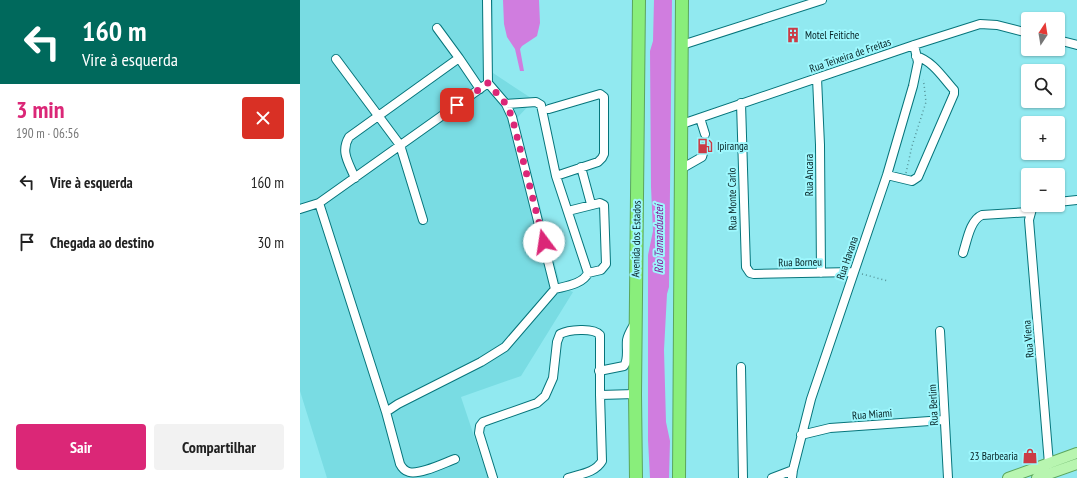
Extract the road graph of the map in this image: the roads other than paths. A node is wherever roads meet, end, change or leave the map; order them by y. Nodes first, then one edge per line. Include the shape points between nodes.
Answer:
1 (488, 0) edge
2 (639, 0) edge
3 (682, 0) edge
4 (822, 0) edge
5 (437, 28) dead end
6 (1021, 31) edge
7 (1065, 42) edge
8 (682, 45) junction
9 (914, 45) junction
10 (1077, 45) edge
11 (916, 56) junction
12 (459, 58) junction
13 (336, 59) dead end
14 (817, 78) junction
15 (488, 83) junction
16 (480, 89) junction
17 (506, 104) junction
18 (741, 104) junction
19 (549, 109) dead end
20 (378, 116) junction
21 (700, 118) junction
22 (682, 124) junction
23 (705, 134) tunnel mouth
24 (400, 145) junction
25 (704, 150) tunnel mouth
26 (581, 167) junction
27 (682, 169) junction
28 (887, 175) junction
29 (556, 176) junction
30 (355, 178) junction
31 (1077, 200) edge
32 (1065, 201) edge
33 (319, 203) junction
34 (592, 204) junction
35 (300, 209) edge
36 (568, 211) junction
37 (1030, 212) joint
38 (423, 220) dead end
39 (963, 253) dead end
40 (748, 270) joint
41 (854, 272) junction
42 (588, 273) junction
43 (821, 273) junction
44 (555, 289) junction
45 (635, 322) junction
46 (940, 331) dead end
47 (741, 367) dead end
48 (599, 371) junction
49 (635, 394) junction
50 (600, 395) junction
51 (386, 412) junction
52 (944, 420) junction
53 (801, 435) junction
54 (1077, 453) edge
55 (455, 459) dead end
56 (1049, 464) junction
57 (1077, 464) edge
58 (793, 474) edge
59 (493, 478) edge
60 (568, 478) edge
61 (633, 478) edge
62 (636, 478) edge
63 (679, 478) edge
64 (743, 478) edge
65 (772, 478) edge
66 (948, 478) edge
67 (1008, 478) edge
68 (1037, 478) edge

1 - 15 street
2 - 45 highway, Avenida dos Estados
3 - 8 highway
4 - 8 street
5 - 12 street
6 - 9 street, Rua Teixeira de Freitas via 980,24
7 - 10 street
8 - 22 highway
9 - 11 street, Rua Havana
9 - 14 street, Rua Teixeira de Freitas
11 - 28 street, Rua Havana via 917,72
11 - 28 street via 928,61 954,92 918,177 912,181
12 - 16 street
12 - 20 street
13 - 20 street
14 - 18 street, Rua Teixeira de Freitas
14 - 43 street, Rua Ancara
15 - 16 street
15 - 17 street
16 - 24 street
17 - 29 street via 536,102 541,105
17 - 44 street via 512,117
18 - 21 street, Rua Teixeira de Freitas
18 - 40 street, Rua Monte Carlo via 745,263
19 - 26 street via 600,94 604,97 604,154 598,162
20 - 24 street
20 - 30 street via 349,137 344,144 344,153
21 - 22 street, Rua Teixeira de Freitas
21 - 23 street
22 - 27 highway
24 - 30 street
24 - 38 street
25 - 27 street via 702,157
26 - 29 street
26 - 34 street
27 - 63 highway
28 - 41 street, Rua Havana
29 - 36 street
30 - 33 street
31 - 32 street
33 - 35 street
33 - 51 street
34 - 36 street
34 - 42 street via 600,202 604,205 606,264 601,270
36 - 42 street
37 - 39 street via 978,216
37 - 56 street, Rua Viena
40 - 43 street, Rua Borneu via 754,274
41 - 43 street, Rua Borneu
41 - 53 street, Rua Havana
42 - 44 street via 586,278 579,282
44 - 51 street via 505,347
45 - 48 street via 627,340 624,366
45 - 49 highway, Avenida dos Estados
46 - 52 street, Rua Berlim
47 - 64 street
48 - 50 street
48 - 59 street via 600,335 597,332 591,330 560,334 553,378 545,396 536,403 483,422 480,426 479,432
49 - 50 street
49 - 62 highway, Avenida dos Estados
50 - 60 street via 602,461 591,472
51 - 55 street via 403,469 410,472 421,471
52 - 53 street, Rua Miami via 830,428
52 - 66 street, Rua Berlim
53 - 58 street, Rua Havana
54 - 56 main road
56 - 67 main road
57 - 68 main road
58 - 65 street
61 - 62 street

